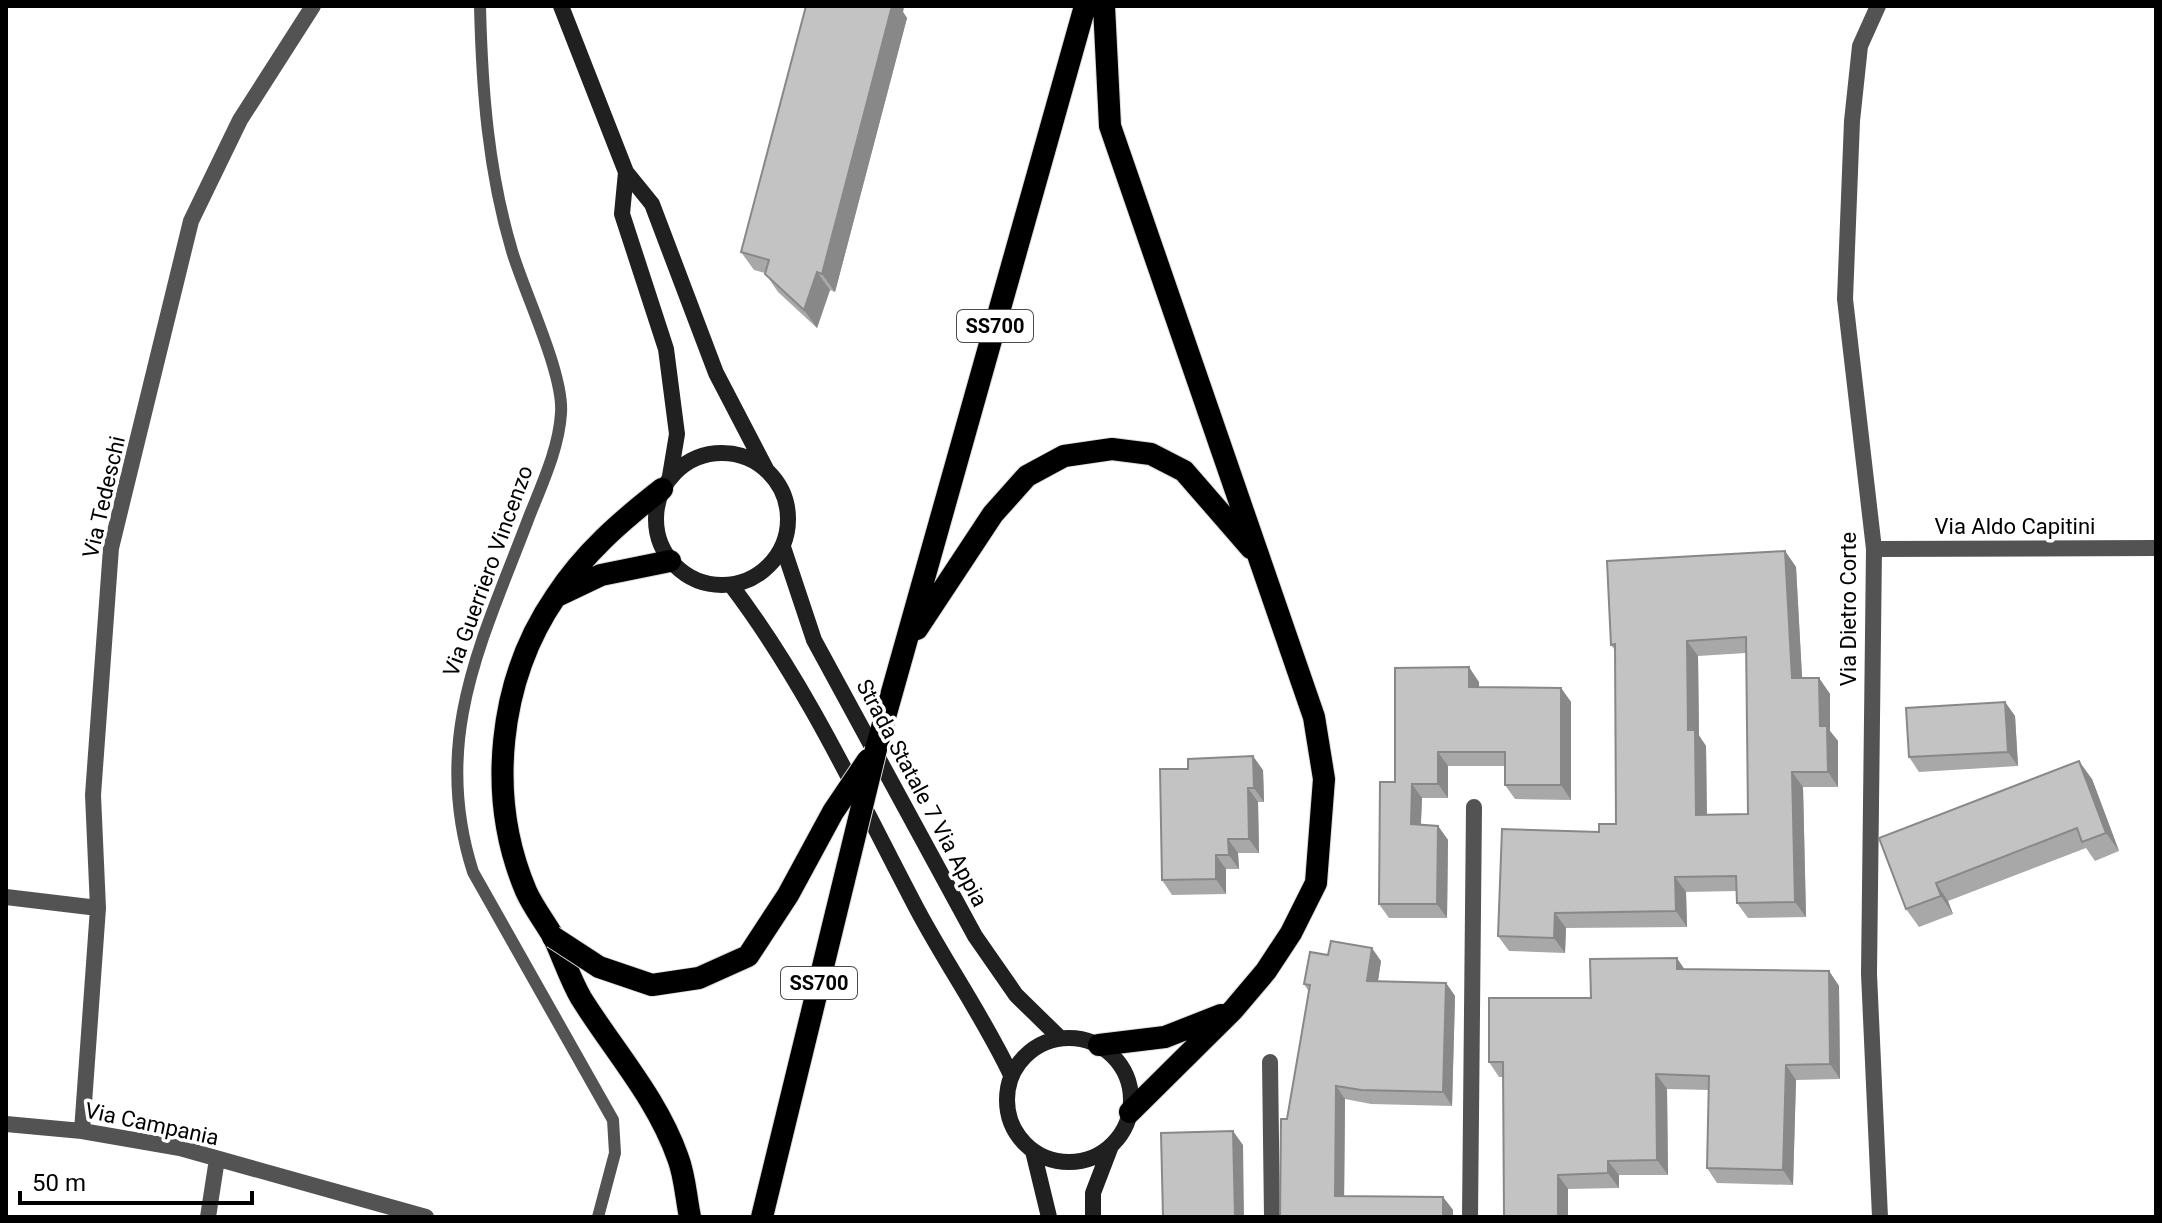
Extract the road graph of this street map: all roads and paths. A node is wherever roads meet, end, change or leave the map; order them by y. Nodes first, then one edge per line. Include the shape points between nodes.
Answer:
1 (313, 6) edge
2 (480, 6) edge
3 (561, 6) edge
4 (1085, 6) edge
5 (1104, 6) edge
6 (1878, 6) edge
7 (626, 172) junction
8 (766, 469) junction
9 (666, 483) junction
10 (783, 547) junction
11 (2156, 548) edge
12 (1874, 549) junction
13 (1260, 558) junction
14 (670, 561) junction
15 (731, 585) junction
16 (555, 597) junction
17 (906, 647) junction
18 (876, 749) junction
19 (1474, 807) dead end
20 (6, 897) edge
21 (98, 908) junction
22 (553, 937) junction
23 (1233, 1010) junction
24 (1060, 1038) junction
25 (1099, 1045) junction
26 (1270, 1062) dead end
27 (1011, 1075) junction
28 (1130, 1112) junction
29 (6, 1124) edge
30 (82, 1131) junction
31 (1111, 1146) junction
32 (1033, 1151) junction
33 (217, 1159) junction
34 (208, 1217) edge
35 (426, 1217) edge
36 (598, 1217) edge
37 (690, 1217) edge
38 (762, 1217) edge
39 (1049, 1217) edge
40 (1093, 1217) edge
41 (1272, 1217) edge
42 (1470, 1217) edge
43 (1880, 1217) edge

1 - 21 street, Via Tedeschi via 240,120 191,221 111,548 93,795
2 - 36 lane, Via Guerriero Vincenzo via 482,89 492,162 512,251 562,410 546,473 470,671 459,729 459,810 473,872 613,1120 615,1153
3 - 7 main road, Strada Statale 7 Via Appia
4 - 17 highway, SS700
5 - 13 highway via 1110,126
6 - 12 street, Via Dietro Corte via 1860,46 1853,106 1845,299
7 - 8 main road, Strada Statale 7 Via Appia via 652,204 716,373
7 - 9 main road, Strada Statale 7 Via Appia via 622,214 666,349 677,434
8 - 9 main road via 735,453 717,452 683,465
8 - 10 main road, Strada Statale 7 Via Appia via 788,505
9 - 14 main road, Strada Statale 7 Via Appia via 655,527
9 - 16 highway via 619,522
10 - 15 main road via 762,573
10 - 24 main road, Strada Statale 7 Via Appia via 814,640 975,936 1016,995
11 - 12 street, Via Aldo Capitini
12 - 43 street, Via Dietro Corte via 1868,959
13 - 17 highway, SS700 via 1184,471 1151,454 1112,449 1064,456 1027,476 993,514
13 - 23 highway, SS700 via 1314,717 1324,779 1316,883 1266,971
14 - 15 main road via 698,580
14 - 16 highway via 601,575
15 - 27 main road via 782,653
16 - 22 highway, SS700 via 529,643 511,700 503,754 503,800 512,847 527,892
17 - 18 highway, SS700
18 - 22 highway, SS700, bridge via 748,956 699,978 652,985 599,967
18 - 38 highway, SS700, bridge
19 - 42 street
20 - 21 street
21 - 30 street, Via Tedeschi
22 - 37 highway, SS700 via 580,996 650,1098 679,1159
23 - 25 highway, SS700 via 1165,1037
23 - 28 highway, SS700
24 - 25 main road
24 - 27 main road via 1023,1057
25 - 28 main road via 1117,1060 1129,1081
26 - 41 street
27 - 32 main road via 1006,1095 1009,1117
28 - 31 main road
29 - 30 street, Via Campania
30 - 33 street, Via Campania
31 - 32 main road via 1073,1162
31 - 40 main road via 1093,1193
32 - 39 main road
33 - 34 street
33 - 35 street, Via Campania

